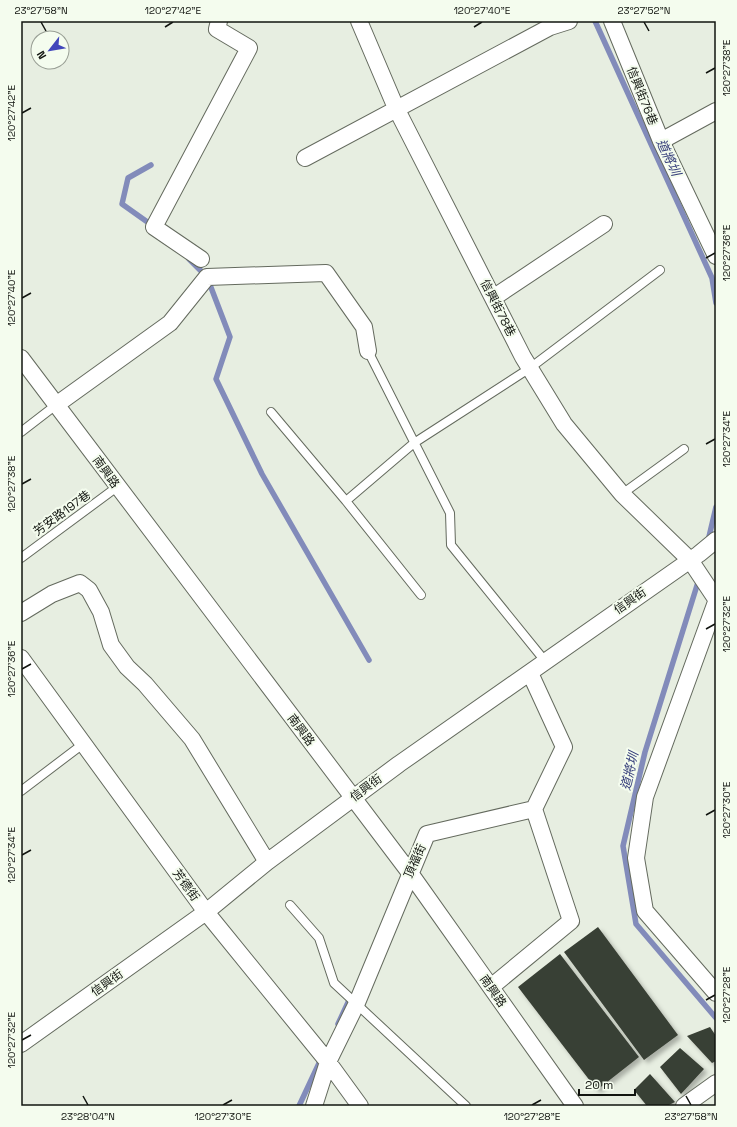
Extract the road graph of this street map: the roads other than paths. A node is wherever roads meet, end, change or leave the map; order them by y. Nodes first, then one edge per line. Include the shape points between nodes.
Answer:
1 (219, 21) edge
2 (359, 21) edge
3 (569, 21) edge
4 (612, 21) edge
5 (396, 108) junction
6 (716, 111) edge
7 (661, 141) junction
8 (305, 158) dead end
9 (604, 224) dead end
10 (716, 256) edge
11 (200, 259) dead end
12 (660, 270) dead end
13 (493, 298) junction
14 (368, 351) joint
15 (21, 358) edge
16 (530, 368) junction
17 (56, 405) junction
18 (271, 412) dead end
19 (21, 432) edge
20 (414, 443) junction
21 (684, 449) dead end
22 (117, 487) junction
23 (622, 494) junction
24 (346, 501) junction
25 (716, 540) edge
26 (21, 558) edge
27 (695, 561) junction
28 (421, 595) dead end
29 (716, 599) edge
30 (716, 602) edge
31 (21, 613) edge
32 (21, 658) edge
33 (545, 661) junction
34 (530, 673) junction
35 (83, 744) junction
36 (21, 791) edge
37 (353, 798) junction
38 (534, 809) junction
39 (267, 862) junction
40 (410, 873) junction
41 (290, 905) dead end
42 (206, 912) junction
43 (491, 987) junction
44 (716, 992) edge
45 (356, 1005) junction
46 (21, 1044) edge
47 (328, 1062) junction
48 (716, 1083) edge
49 (314, 1106) edge
50 (360, 1106) edge
51 (466, 1106) edge
52 (575, 1106) edge
53 (684, 1106) edge

1 - 11 street via 217,29 249,48 154,227
2 - 5 street, 信興街78巷
3 - 5 street via 550,27
4 - 7 street, 信興街76巷
5 - 8 street
5 - 13 street, 信興街78巷
6 - 7 street
7 - 10 street, 信興街76巷
9 - 13 street
12 - 16 lane
13 - 16 street, 信興街78巷
14 - 17 street via 364,327 326,273 208,277 170,323
14 - 20 lane
15 - 17 street, 南興路
16 - 20 lane
16 - 23 street, 信興街78巷 via 564,424
17 - 19 lane
17 - 22 street, 南興路
18 - 24 lane
20 - 24 lane
20 - 33 lane via 450,513 451,545
21 - 23 lane
22 - 26 lane, 芳安路197巷
22 - 37 street, 南興路
23 - 27 street, 信興街78巷
24 - 28 lane
25 - 27 street, 信興街
27 - 29 street, 信興街78巷
27 - 33 street, 信興街
30 - 44 street via 645,797 636,858 645,911
31 - 39 street via 52,594 80,582 89,590 101,612 111,645 127,667 192,738
32 - 35 street, 芳德街
33 - 34 street, 信興街
34 - 37 street, 信興街
34 - 38 street via 564,747
35 - 36 lane
35 - 42 street, 芳德街
37 - 39 street, 信興街
37 - 40 street, 南興路
38 - 40 street, 頂福街 via 427,834
38 - 43 street via 571,921
39 - 42 street, 信興街
40 - 43 street, 南興路
40 - 45 street, 頂福街
41 - 45 lane via 319,938 334,983
42 - 46 street, 信興街
42 - 47 street, 芳德街
43 - 52 street, 南興路
45 - 47 street, 頂福街
45 - 51 lane
47 - 49 street, 頂福街
47 - 50 street, 芳德街
48 - 53 street

